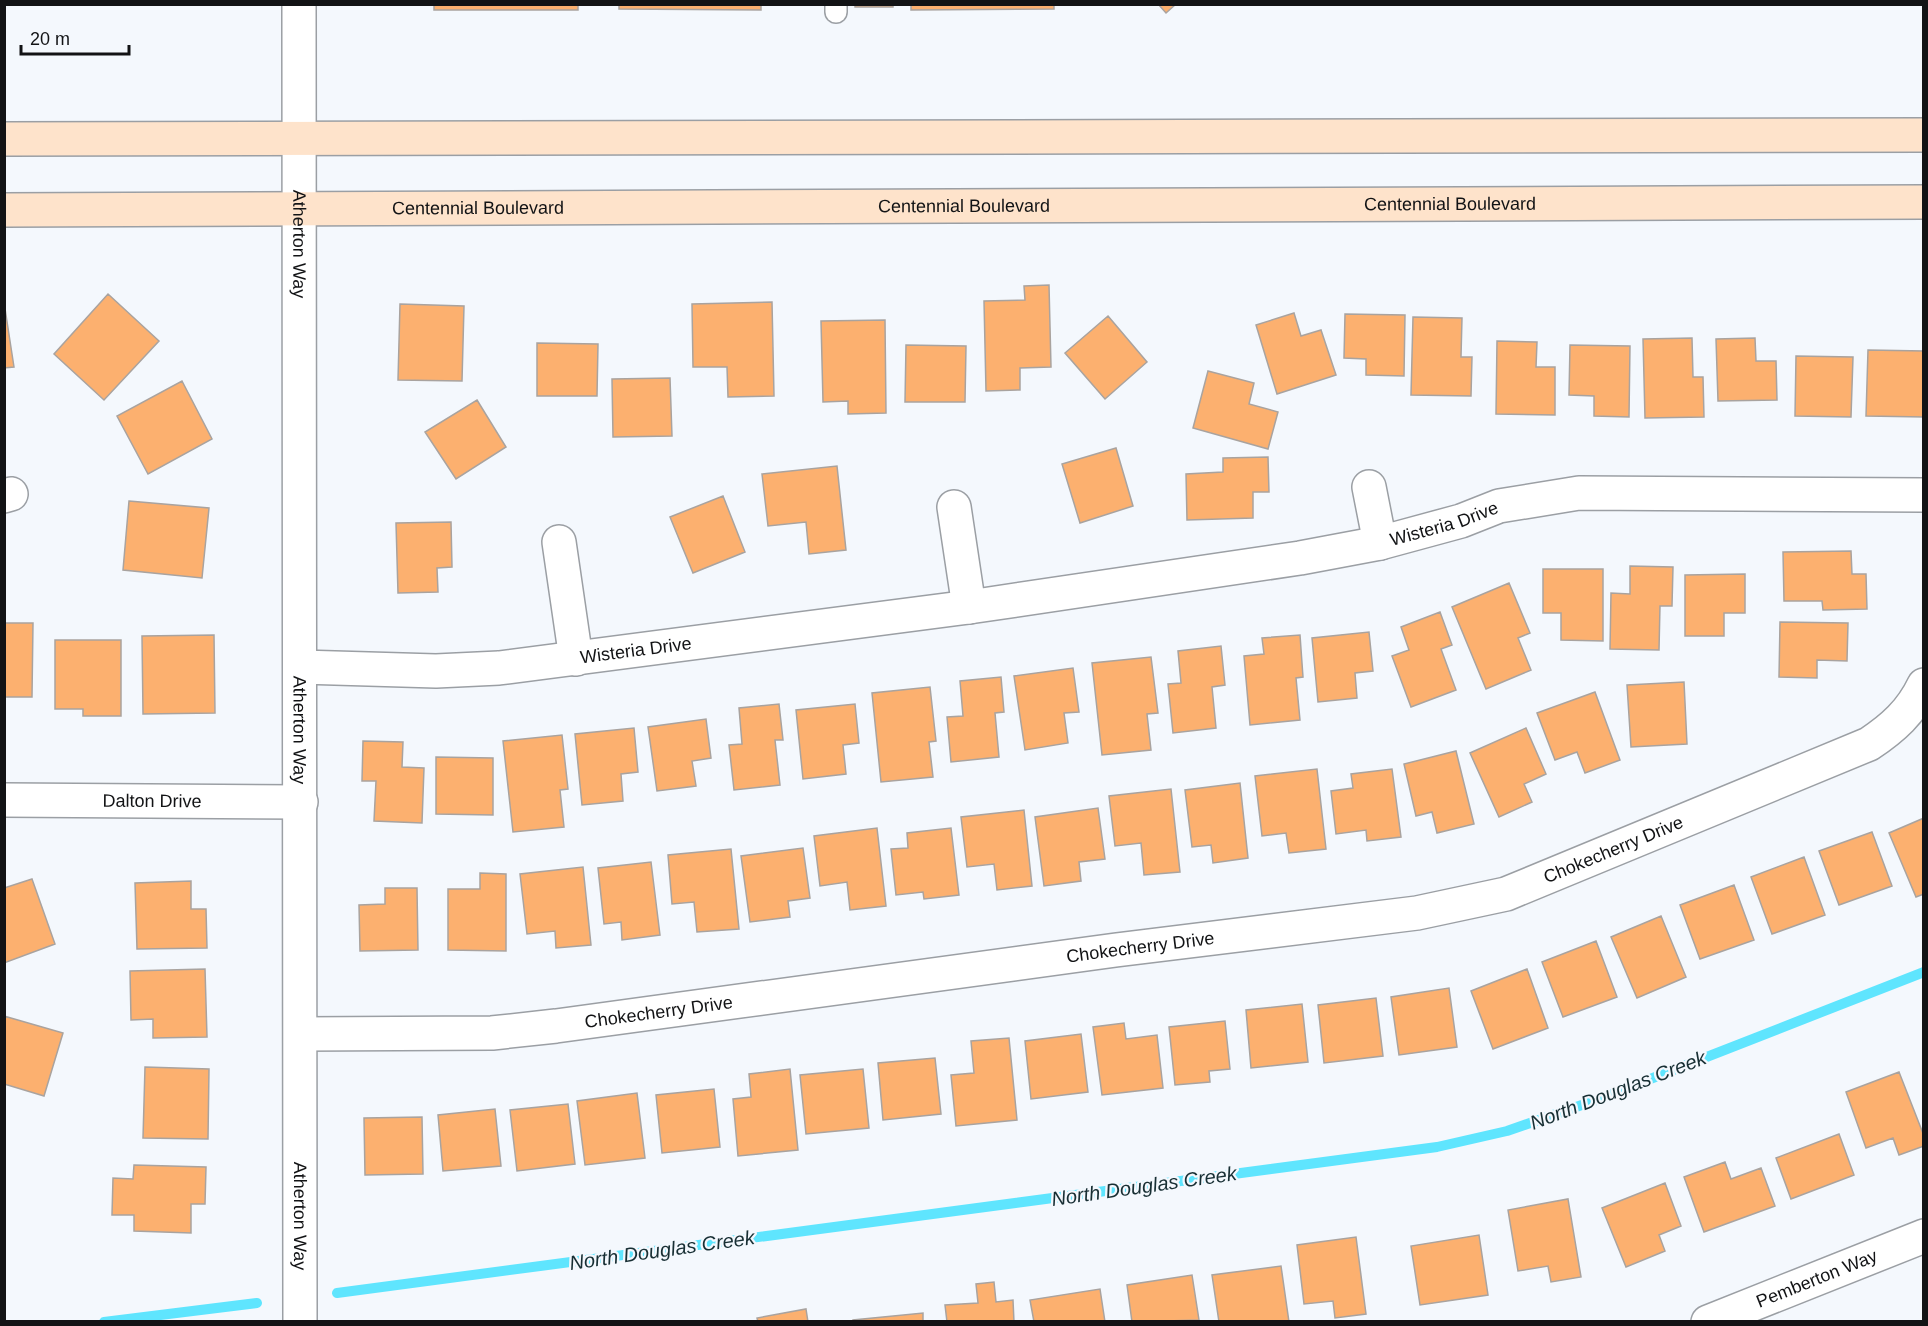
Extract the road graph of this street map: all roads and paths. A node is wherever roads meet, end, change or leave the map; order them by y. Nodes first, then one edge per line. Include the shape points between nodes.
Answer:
1 (299, 4) edge
2 (1923, 135) edge
3 (299, 137) junction
4 (4, 139) edge
5 (1923, 202) edge
6 (4, 210) edge
7 (298, 210) junction
8 (1369, 487) dead end
9 (1923, 495) edge
10 (954, 507) dead end
11 (559, 542) dead end
12 (1380, 543) junction
13 (969, 607) junction
14 (576, 658) junction
15 (301, 667) junction
16 (1923, 685) edge
17 (4, 800) edge
18 (301, 802) junction
19 (302, 1034) junction
20 (1923, 1236) edge
21 (300, 1322) edge
22 (1708, 1322) edge

1 - 3 street, Atherton Way
2 - 3 main road
3 - 4 main road
3 - 7 street, Atherton Way
5 - 7 main road, Centennial Boulevard
6 - 7 main road, Centennial Boulevard
7 - 15 street, Atherton Way
8 - 12 street
9 - 12 street, Wisteria Drive via 1580,493 1499,506 1461,521
10 - 13 street
11 - 14 street
12 - 13 street, Wisteria Drive
13 - 14 street, Wisteria Drive
14 - 15 street, Wisteria Drive via 436,671
15 - 18 street, Atherton Way
16 - 19 street, Chokecherry Drive via 1916,702 1895,727 1869,744 1566,871 1506,894 1465,904 556,1026 492,1033
17 - 18 street, Dalton Drive
18 - 19 street, Atherton Way
19 - 21 street, Atherton Way
20 - 22 street, Pemberton Way

